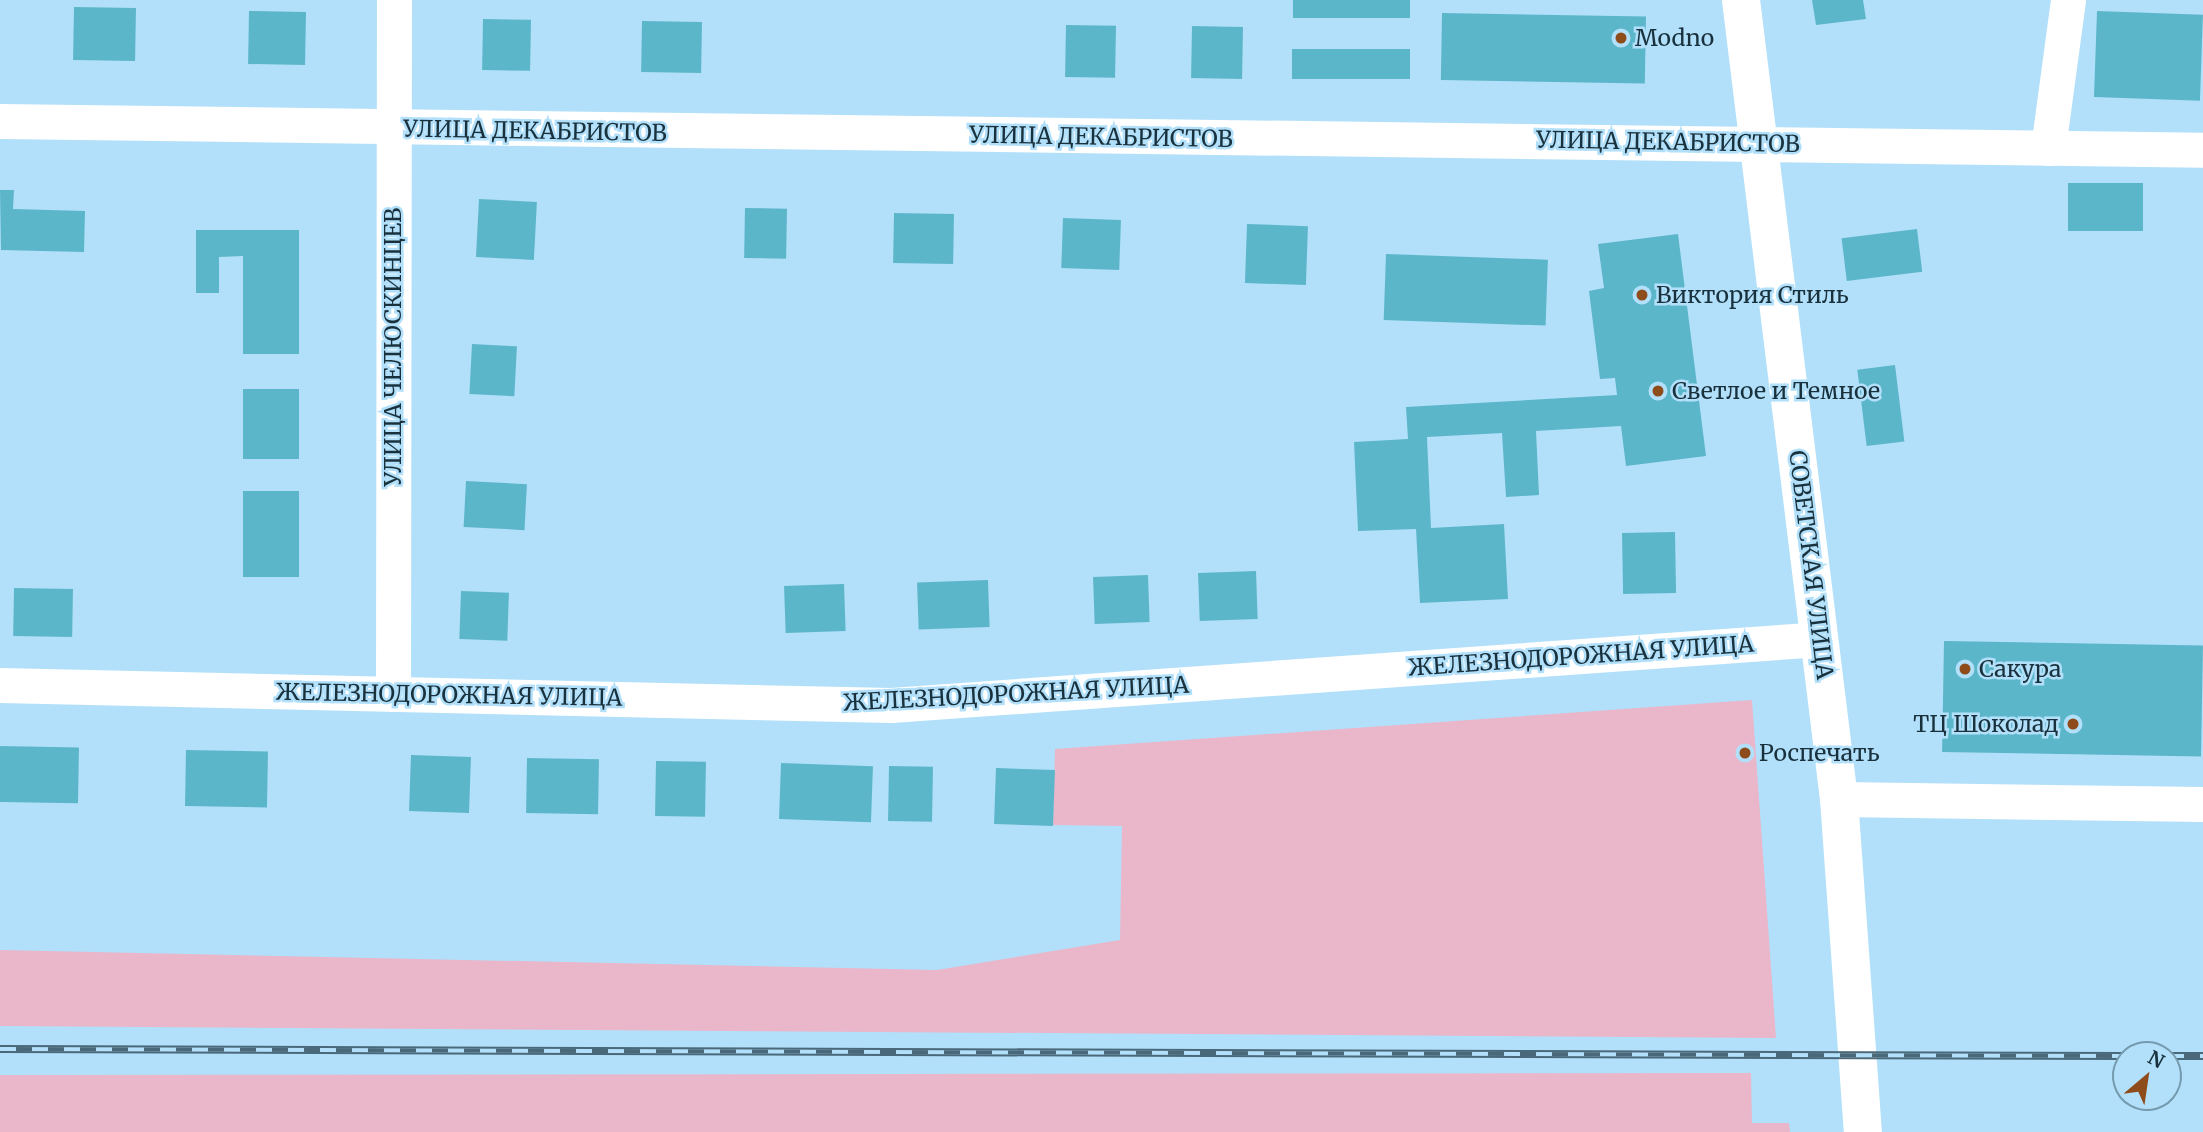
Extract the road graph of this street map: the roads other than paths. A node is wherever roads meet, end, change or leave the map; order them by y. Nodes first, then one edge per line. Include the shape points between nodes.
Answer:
1 (394, 0) edge
2 (1741, 0) edge
3 (2068, 0) edge
4 (0, 121) edge
5 (394, 130) junction
6 (1759, 143) junction
7 (2048, 148) junction
8 (2203, 150) edge
9 (1820, 639) junction
10 (0, 685) edge
11 (393, 694) junction
12 (1839, 799) junction
13 (2203, 804) edge
14 (1863, 1132) edge

1 - 5 street, УЛИЦА ЧЕЛЮСКИНЦЕВ
2 - 6 main road, СОВЕТСКАЯ УЛИЦА
3 - 7 street
4 - 5 street, УЛИЦА ДЕКАБРИСТОВ
5 - 6 street, УЛИЦА ДЕКАБРИСТОВ
5 - 11 street, УЛИЦА ЧЕЛЮСКИНЦЕВ
6 - 7 street, УЛИЦА ДЕКАБРИСТОВ
6 - 9 main road, СОВЕТСКАЯ УЛИЦА
7 - 8 street, УЛИЦА ДЕКАБРИСТОВ
9 - 11 street, ЖЕЛЕЗНОДОРОЖНАЯ УЛИЦА via 891,705
9 - 12 main road, СОВЕТСКАЯ УЛИЦА
10 - 11 street, ЖЕЛЕЗНОДОРОЖНАЯ УЛИЦА
12 - 13 street
12 - 14 main road, СОВЕТСКАЯ УЛИЦА

